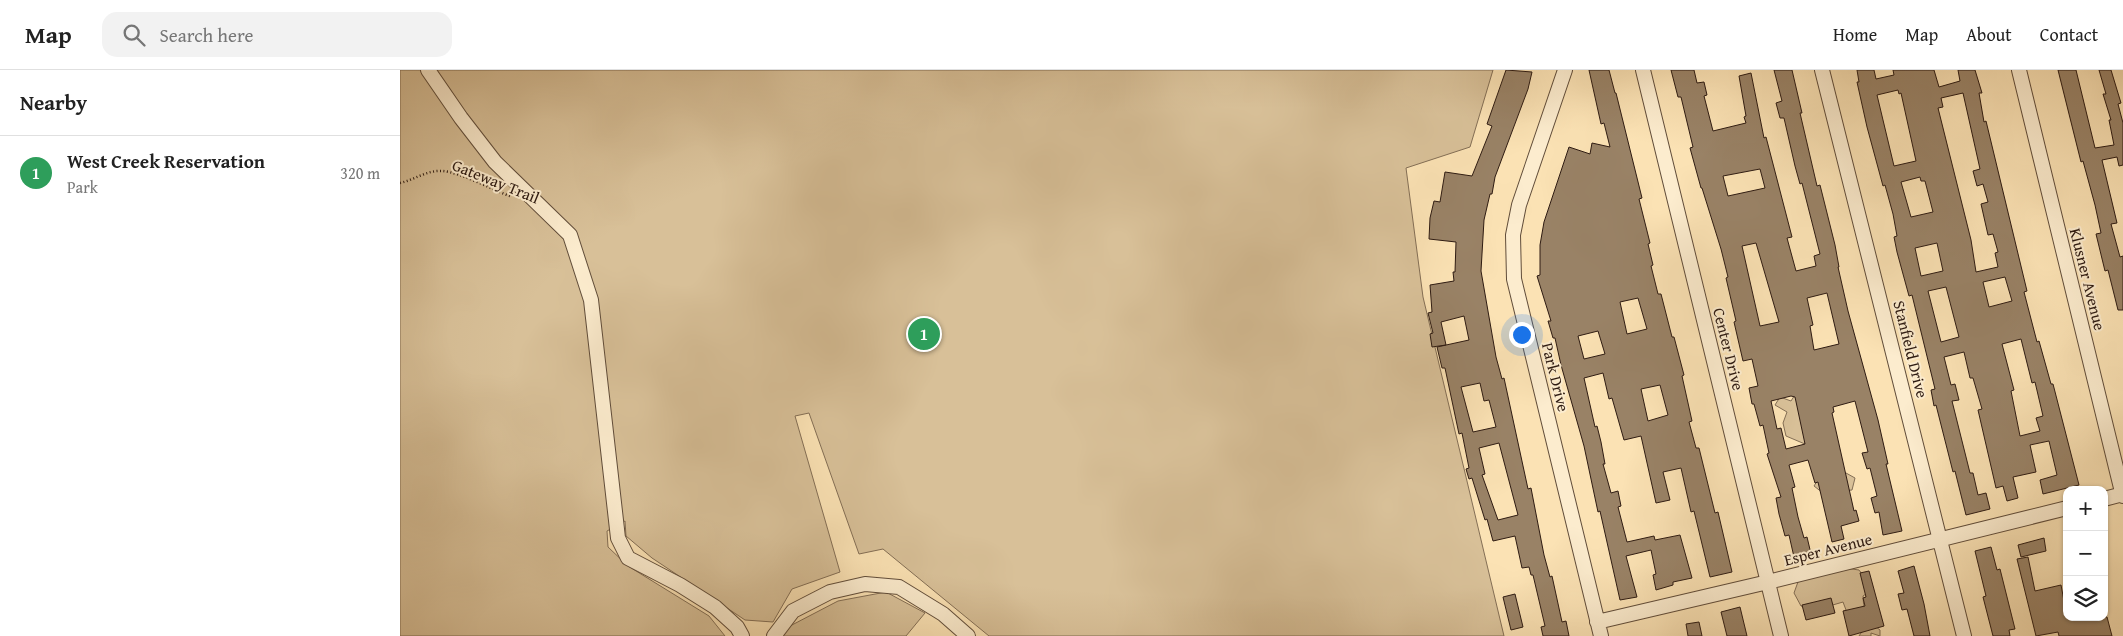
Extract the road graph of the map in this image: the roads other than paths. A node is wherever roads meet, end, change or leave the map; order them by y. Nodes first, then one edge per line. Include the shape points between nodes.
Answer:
1 (428, 70) edge
2 (1565, 70) edge
3 (1643, 70) edge
4 (1822, 70) edge
5 (2019, 70) edge
6 (2123, 495) edge
7 (2108, 498) edge
8 (2063, 509) edge
9 (1940, 539) junction
10 (1768, 582) junction
11 (1597, 622) junction
12 (742, 636) edge
13 (774, 636) edge
14 (968, 636) edge
15 (1600, 636) edge
16 (1781, 636) edge
17 (1964, 636) edge

1 - 12 street via 495,162 570,235 591,300 618,538 628,558 715,607
2 - 11 street, Park Drive via 1519,205 1513,235 1514,279
3 - 10 street, Center Drive
4 - 9 street, Stanfield Drive
5 - 6 street, Klusner Avenue
6 - 7 street
8 - 9 street, Esper Avenue
9 - 10 street, Esper Avenue
9 - 17 street, Stanfield Drive
10 - 11 street, Esper Avenue
10 - 16 street, Center Drive
11 - 15 street, Park Drive
13 - 14 street via 793,611 830,592 865,584 899,587 943,614

